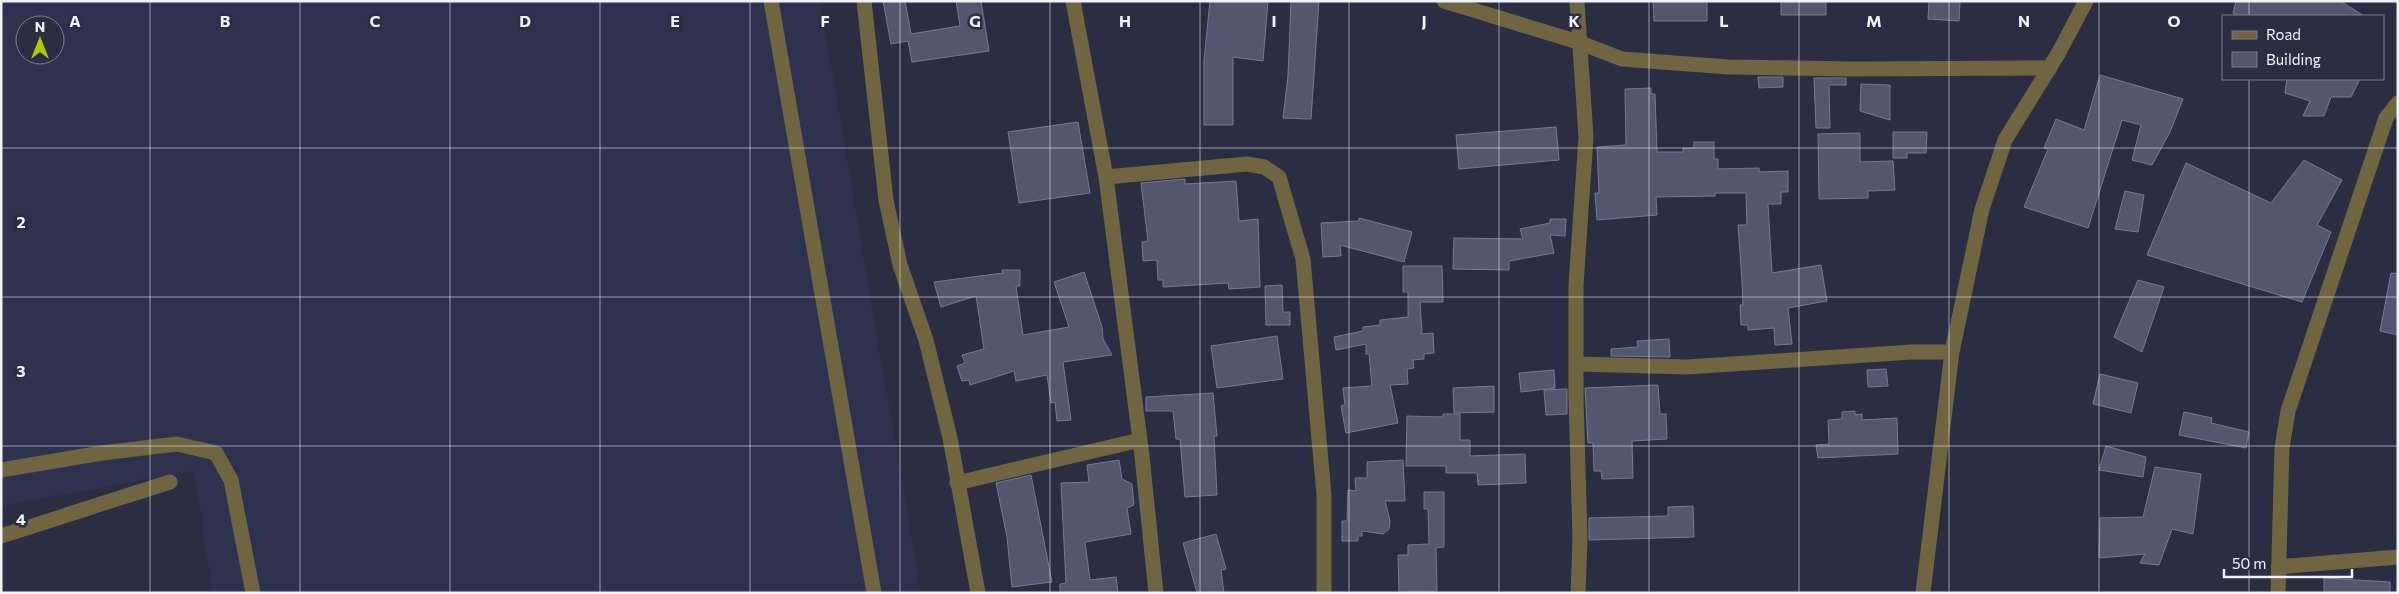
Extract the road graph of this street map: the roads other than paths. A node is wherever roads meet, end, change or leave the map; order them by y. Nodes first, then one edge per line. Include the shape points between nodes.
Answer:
1 (772, 1) edge
2 (864, 1) edge
3 (1073, 1) edge
4 (1444, 1) edge
5 (1577, 1) edge
6 (2086, 1) edge
7 (1578, 42) junction
8 (2050, 68) junction
9 (2398, 103) edge
10 (1106, 177) junction
11 (1952, 352) junction
12 (1576, 364) junction
13 (1140, 440) junction
14 (1, 470) edge
15 (170, 482) dead end
16 (957, 483) junction
17 (1, 536) edge
18 (2398, 557) edge
19 (2278, 567) junction
20 (253, 593) edge
21 (874, 593) edge
22 (978, 593) edge
23 (1156, 593) edge
24 (1324, 593) edge
25 (1578, 593) edge
26 (1923, 593) edge
27 (2278, 593) edge

1 - 21 street
2 - 16 street via 886,200 900,265 926,340 950,438
3 - 10 street
4 - 7 street
5 - 7 street
6 - 8 street
7 - 8 street via 1622,60 1728,67
7 - 12 street via 1586,137 1578,245
8 - 11 street via 2005,140 1982,209
9 - 19 street via 2386,118 2288,411 2282,448
10 - 13 street
10 - 24 street via 1247,164 1264,167 1279,177 1303,259 1324,495
11 - 12 street via 1688,367
11 - 26 street
12 - 25 street
13 - 16 street
13 - 23 street
14 - 20 street via 177,444 216,453 232,480
15 - 17 street
16 - 22 street
18 - 19 street
19 - 27 street

